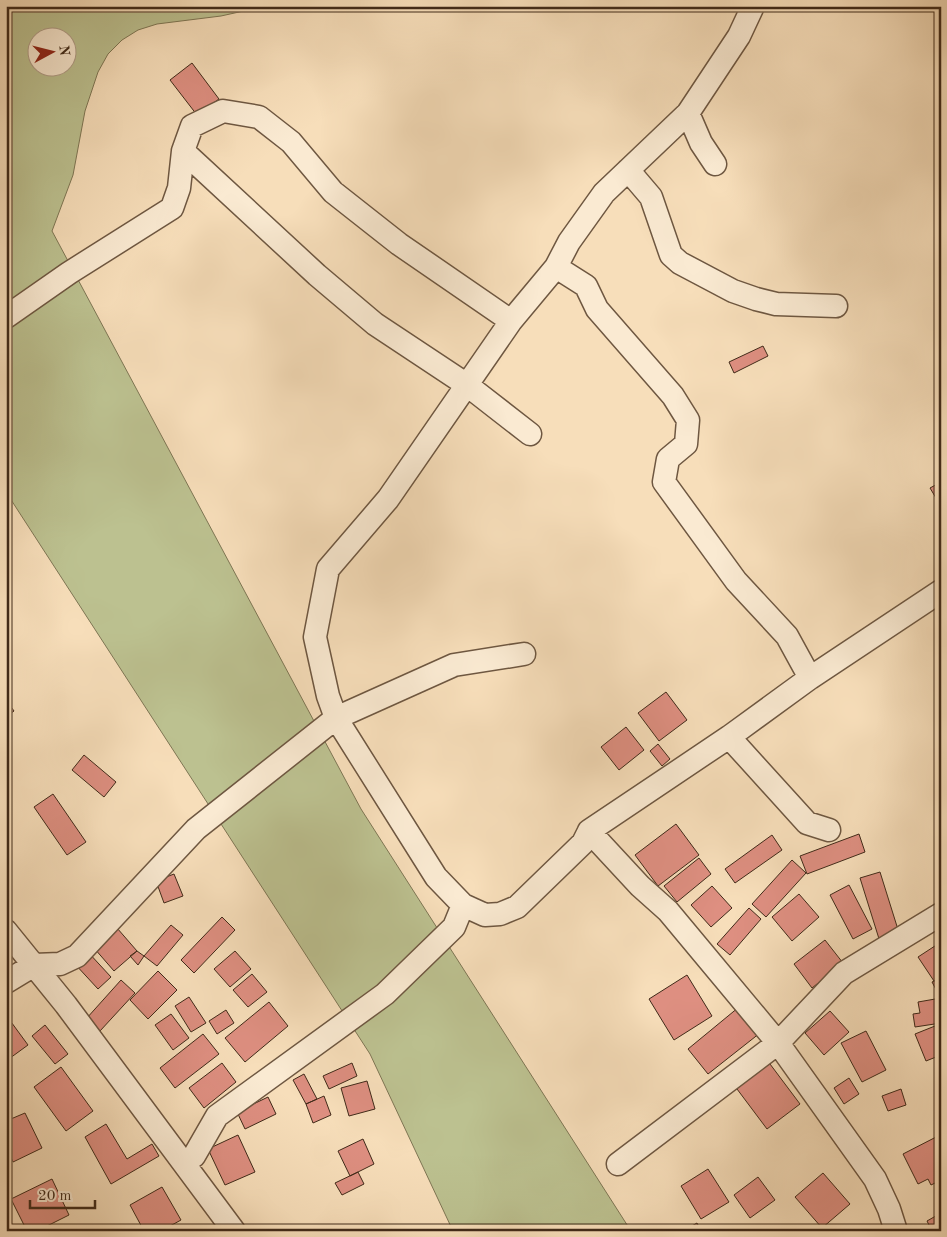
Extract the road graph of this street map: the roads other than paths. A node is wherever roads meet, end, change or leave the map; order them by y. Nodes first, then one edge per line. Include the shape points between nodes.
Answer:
1 (753, 6) edge
2 (688, 113) junction
3 (183, 151) junction
4 (715, 164) dead end
5 (628, 170) junction
6 (556, 267) junction
7 (836, 306) dead end
8 (6, 317) edge
9 (511, 321) junction
10 (467, 385) junction
11 (530, 434) dead end
12 (941, 590) edge
13 (524, 654) dead end
14 (810, 678) junction
15 (336, 718) junction
16 (729, 737) junction
17 (829, 830) dead end
18 (589, 831) junction
19 (463, 905) junction
20 (941, 914) edge
21 (6, 930) edge
22 (34, 965) junction
23 (6, 982) edge
24 (778, 1043) junction
25 (183, 1162) junction
26 (618, 1164) dead end
27 (234, 1231) edge
28 (896, 1231) edge

1 - 2 street via 739,36
2 - 4 street via 701,143
2 - 5 street
3 - 8 street via 179,188 172,208
3 - 9 street via 192,126 223,111 259,118 291,142 333,192 399,244
3 - 10 street via 375,324
5 - 6 street via 604,193 569,242
5 - 7 street via 651,197 671,255 680,263 733,291 756,299 776,304
6 - 9 street
6 - 14 street via 586,286 597,309 673,396 688,420 686,444 668,459 664,482 736,581 787,636
9 - 10 street
10 - 11 street
10 - 15 street via 388,499 328,569 315,637
12 - 14 street
13 - 15 street via 454,665
14 - 16 street
15 - 19 street via 436,877
15 - 22 street via 196,829 77,956 60,964
16 - 17 street via 807,823
16 - 18 street
18 - 19 street via 583,843 517,907 500,914 485,915
18 - 24 street via 668,912
19 - 25 street via 454,927 386,994 217,1116 194,1156
20 - 24 street via 844,973
21 - 22 street
22 - 23 street
22 - 25 street
24 - 26 street
24 - 28 street via 875,1179
25 - 27 street

